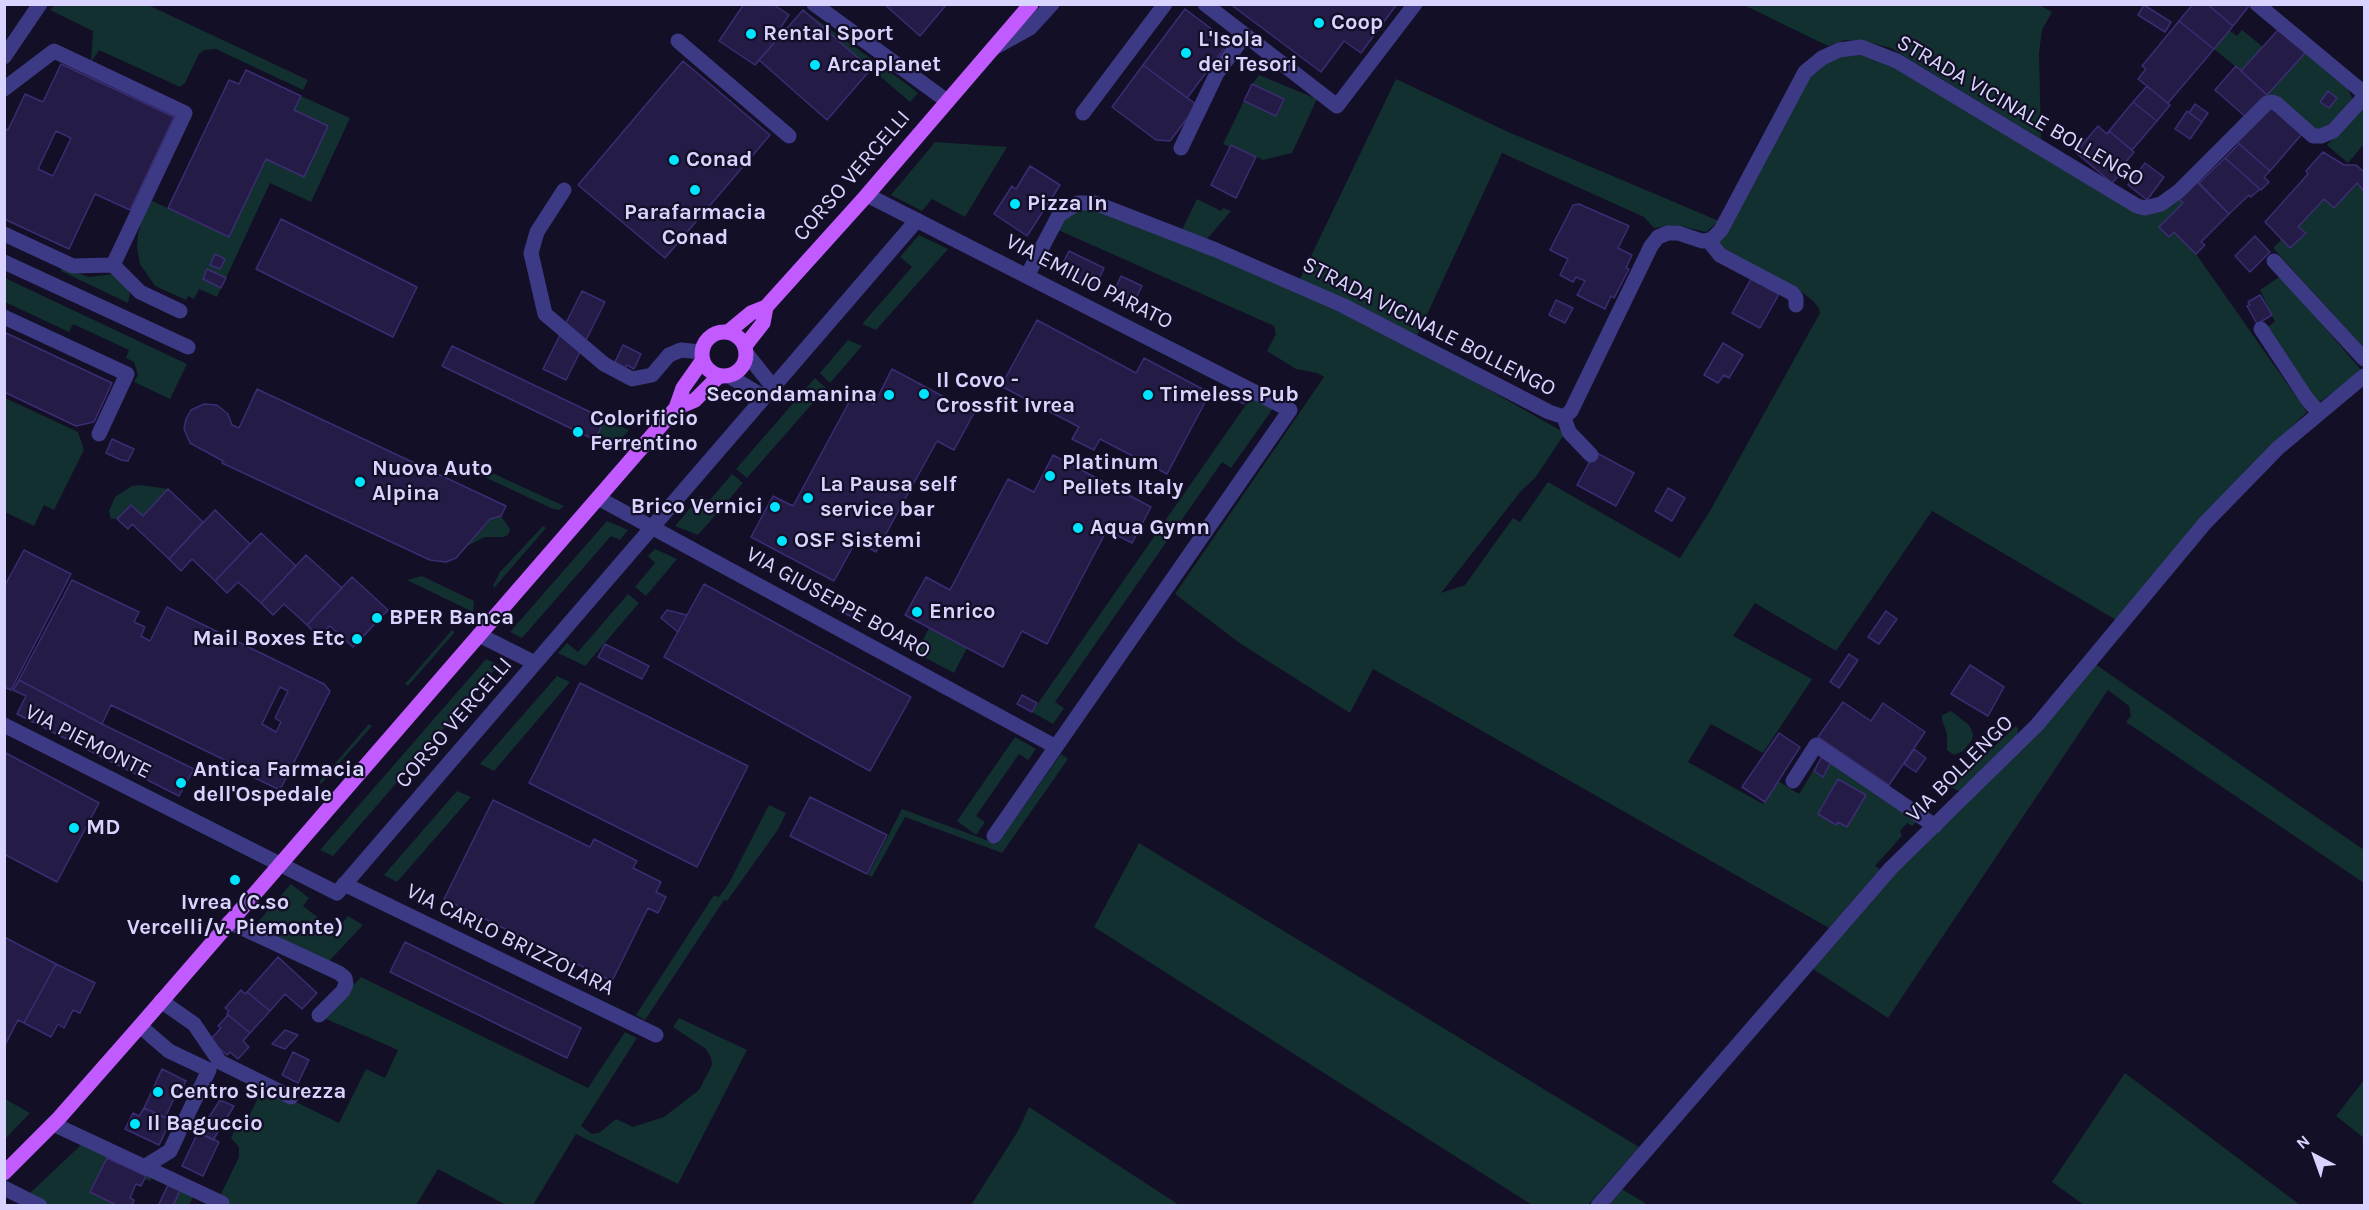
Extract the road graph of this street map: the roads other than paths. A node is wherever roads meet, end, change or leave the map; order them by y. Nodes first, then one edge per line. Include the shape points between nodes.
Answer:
1 (40, 4) edge
2 (814, 4) edge
3 (1031, 4) edge
4 (1052, 4) edge
5 (1165, 4) edge
6 (1205, 4) edge
7 (1415, 4) edge
8 (2257, 4) edge
9 (1245, 36) junction
10 (678, 41) dead end
11 (992, 50) junction
12 (4, 57) edge
13 (4, 89) edge
14 (2364, 95) edge
15 (947, 101) junction
16 (1083, 113) dead end
17 (789, 136) dead end
18 (1181, 148) dead end
19 (564, 190) dead end
20 (867, 195) junction
21 (917, 220) junction
22 (4, 234) edge
23 (1708, 240) junction
24 (4, 261) edge
25 (2274, 261) dead end
26 (114, 265) junction
27 (1027, 276) junction
28 (1796, 305) dead end
29 (766, 307) junction
30 (180, 312) dead end
31 (4, 317) edge
32 (2261, 329) dead end
33 (728, 332) junction
34 (188, 347) dead end
35 (746, 350) junction
36 (702, 357) junction
37 (2364, 359) edge
38 (724, 376) junction
39 (2364, 376) edge
40 (769, 392) junction
41 (676, 408) junction
42 (2319, 412) junction
43 (1564, 417) junction
44 (99, 434) dead end
45 (1591, 455) dead end
46 (598, 498) junction
47 (652, 527) junction
48 (478, 635) junction
49 (535, 663) junction
50 (4, 725) edge
51 (1056, 747) junction
52 (1793, 781) dead end
53 (1935, 826) junction
54 (994, 836) dead end
55 (280, 864) junction
56 (344, 884) junction
57 (229, 922) junction
58 (161, 1001) junction
59 (319, 1015) dead end
60 (140, 1026) junction
61 (656, 1035) dead end
62 (291, 1097) dead end
63 (53, 1124) junction
64 (144, 1167) junction
65 (4, 1173) edge
66 (4, 1188) edge
67 (222, 1203) dead end
68 (40, 1206) edge
69 (1598, 1206) edge

1 - 12 street
2 - 15 street, CORSO VERCELLI
3 - 11 main road, CORSO VERCELLI
4 - 11 street via 1030,28
5 - 16 street
6 - 9 street
7 - 9 street via 1337,106
8 - 14 street
9 - 18 street via 1217,73
10 - 17 street
11 - 15 main road, CORSO VERCELLI
13 - 26 street via 54,51 185,112
14 - 23 street, STRADA VICINALE BOLLENGO via 2333,131 2321,136 2313,136 2277,104 2267,103 2179,191 2161,204 2145,208 1897,61 1861,47 1839,50 1821,58 1805,72 1721,230
15 - 20 main road, CORSO VERCELLI
19 - 36 street via 537,232 531,253 545,314 604,364 632,379 652,375 669,355 681,350
20 - 21 street, VIA EMILIO PARATO
20 - 29 main road, CORSO VERCELLI
21 - 27 street, VIA EMILIO PARATO
21 - 40 street, CORSO VERCELLI
22 - 26 street via 73,266
23 - 28 street via 1720,255 1792,293
23 - 43 street, STRADA VICINALE BOLLENGO via 1678,233 1658,237
24 - 34 street
25 - 37 street
26 - 30 street via 140,292
27 - 43 street, STRADA VICINALE BOLLENGO via 1059,215 1078,203 1095,203 1342,305
27 - 51 street, VIA EMILIO PARATO via 1290,410
29 - 33 main road, CORSO VERCELLI via 751,313
29 - 35 main road, CORSO VERCELLI via 763,323
31 - 44 street via 128,374
32 - 42 street
33 - 35 main road via 736,335
33 - 36 main road via 712,334 705,341
35 - 38 main road via 742,367
35 - 40 street
36 - 38 main road via 707,370
36 - 41 main road, CORSO VERCELLI
38 - 40 street
38 - 41 main road, CORSO VERCELLI via 694,400
39 - 42 street, VIA BOLLENGO
40 - 47 street, CORSO VERCELLI
41 - 46 main road, CORSO VERCELLI
42 - 53 street, VIA BOLLENGO via 2205,523 2037,725
43 - 45 street via 1569,432
46 - 47 street, VIA GIUSEPPE BOARO
46 - 48 main road, CORSO VERCELLI
47 - 49 street, CORSO VERCELLI
47 - 51 street, VIA GIUSEPPE BOARO
48 - 49 street
48 - 55 main road, CORSO VERCELLI
49 - 56 street, CORSO VERCELLI
50 - 55 street, VIA PIEMONTE
51 - 54 street
52 - 53 street via 1816,745
53 - 69 street, VIA BOLLENGO via 1891,868
55 - 56 street via 337,892
55 - 57 main road, CORSO VERCELLI
56 - 61 street, VIA CARLO BRIZZOLARA
57 - 58 main road, CORSO VERCELLI
57 - 59 street via 345,978 343,991
58 - 60 main road, CORSO VERCELLI
58 - 62 street via 194,1024 220,1062
60 - 63 main road, CORSO VERCELLI
60 - 64 street via 169,1051 209,1070 170,1151
63 - 64 street
63 - 65 main road, CORSO VERCELLI
64 - 67 street
66 - 68 street

